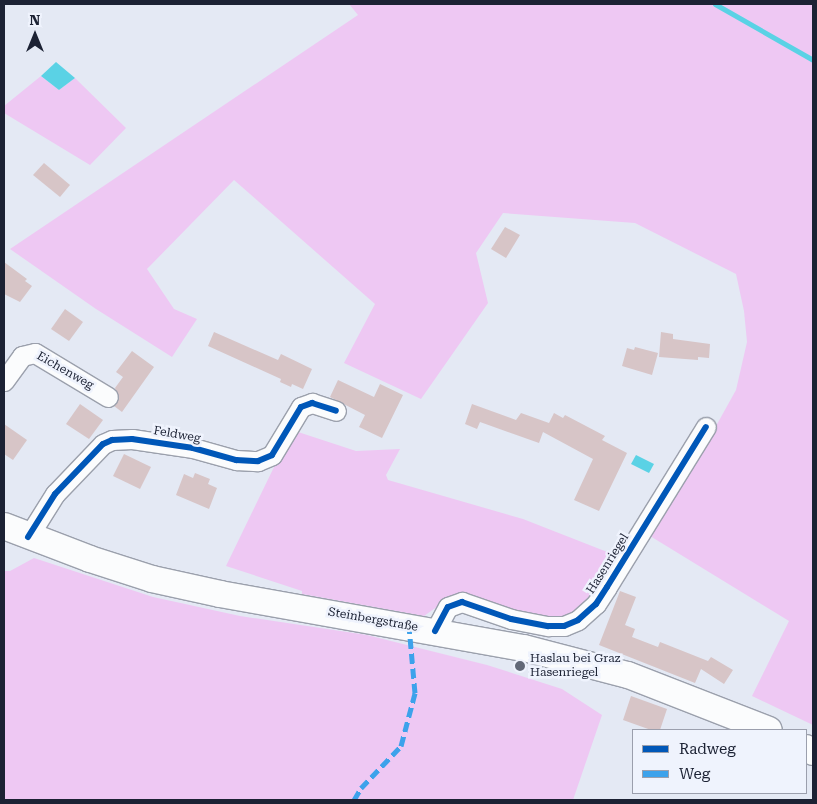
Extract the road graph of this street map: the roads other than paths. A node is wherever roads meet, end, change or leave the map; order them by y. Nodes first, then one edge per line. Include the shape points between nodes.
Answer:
1 (4, 381) edge
2 (108, 397) dead end
3 (336, 411) dead end
4 (706, 427) dead end
5 (4, 526) edge
6 (28, 537) junction
7 (435, 631) junction
8 (766, 729) edge

1 - 2 street, Eichenweg via 22,356 35,352
3 - 6 street, Feldweg via 312,403 301,407 272,455 258,461 236,460 193,448 132,439 112,440 103,444 55,494
4 - 7 street, Hasenriegel via 596,604 578,620 564,626 548,626 512,619 462,602 448,607
5 - 6 main road, Steinbergstraße
6 - 7 main road, Steinbergstraße via 152,579
7 - 8 main road, Steinbergstraße via 524,648 628,675

